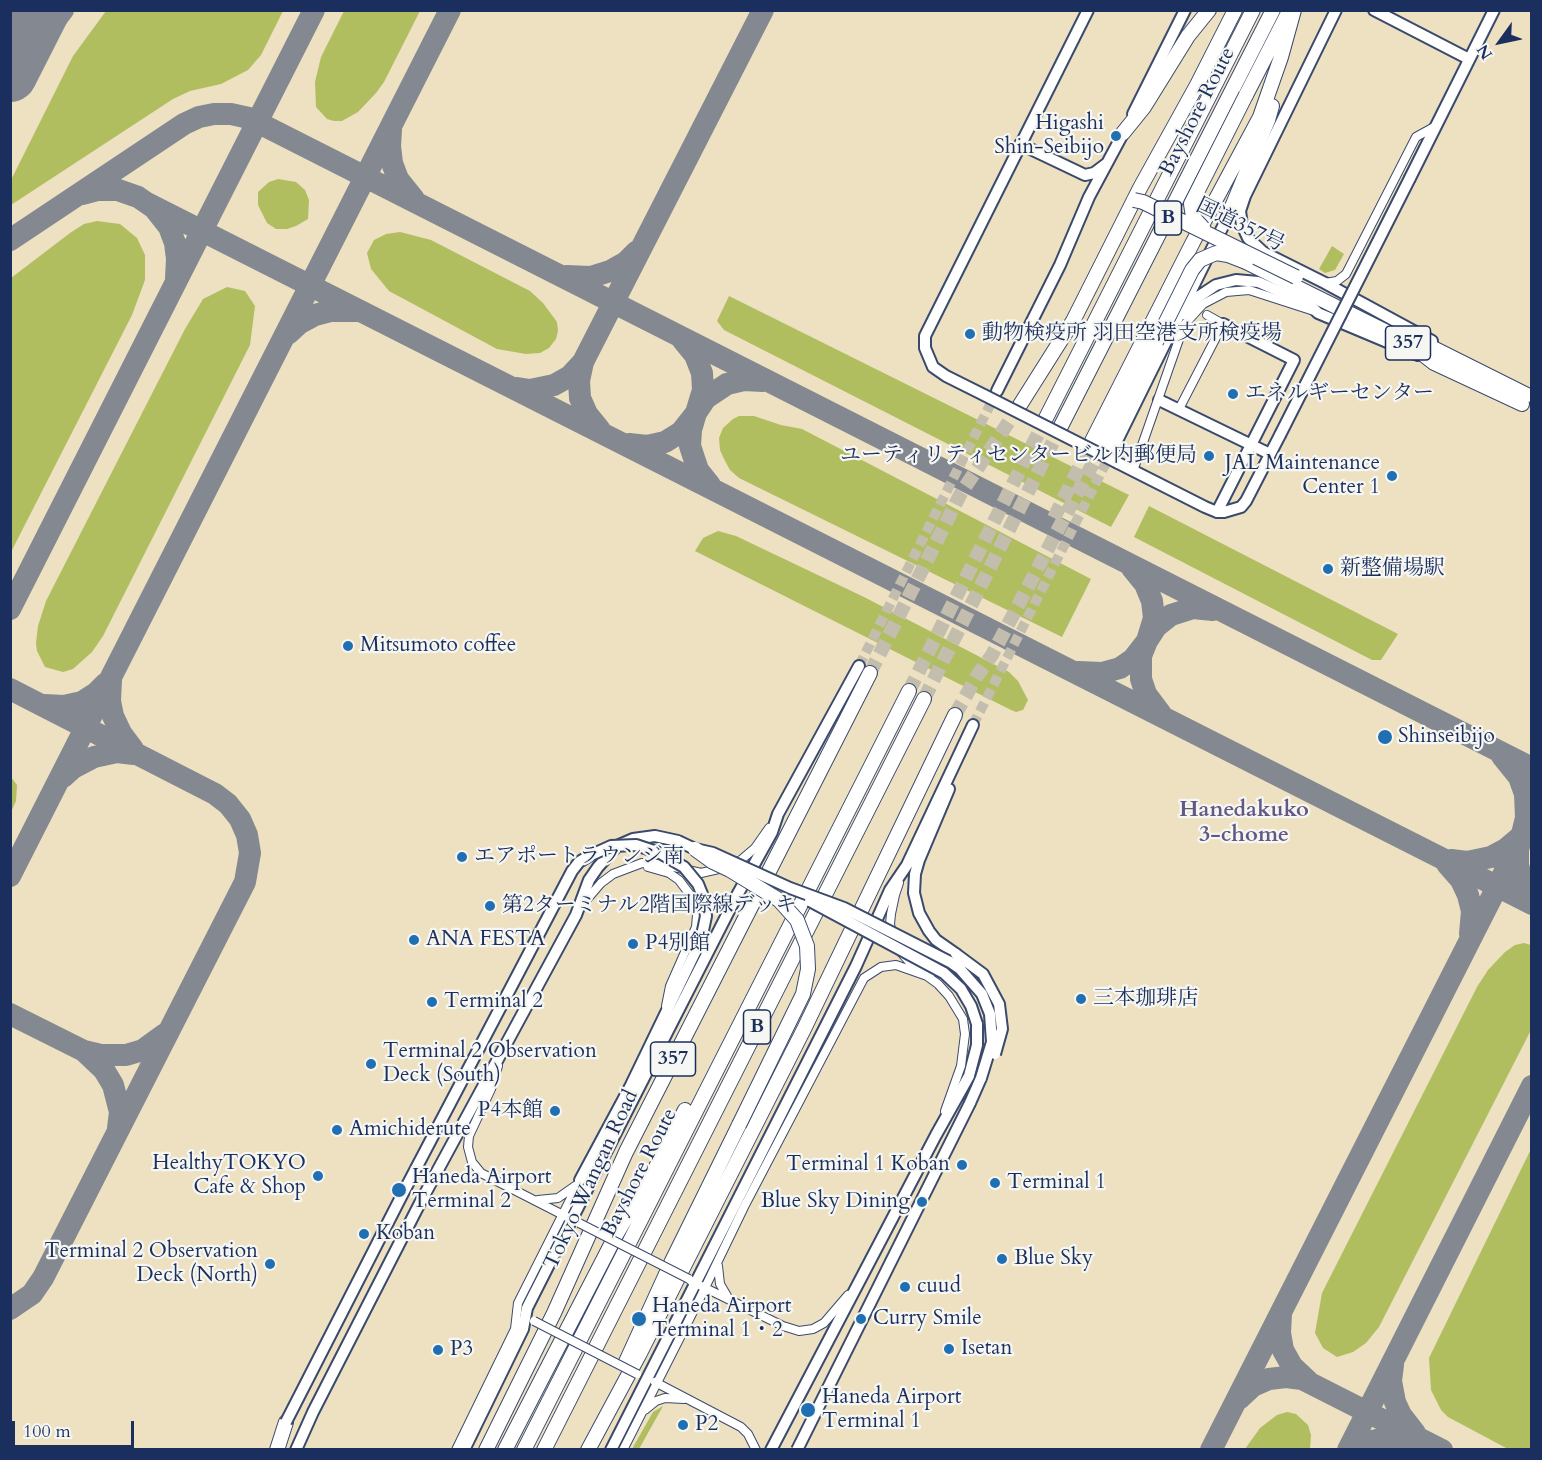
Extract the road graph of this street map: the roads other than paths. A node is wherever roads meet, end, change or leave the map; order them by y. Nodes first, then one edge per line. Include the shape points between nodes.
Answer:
1 (1088, 10) edge
2 (1185, 10) edge
3 (1209, 10) edge
4 (1235, 10) edge
5 (1253, 10) edge
6 (1273, 10) edge
7 (1289, 10) edge
8 (1294, 10) edge
9 (1336, 10) edge
10 (1374, 10) edge
11 (1494, 10) edge
12 (1281, 57) junction
13 (1469, 59) junction
14 (1436, 126) junction
15 (1124, 133) junction
16 (1019, 146) junction
17 (1263, 156) junction
18 (1108, 162) junction
19 (1089, 197) junction
20 (1134, 200) junction
21 (1228, 214) junction
22 (1225, 241) junction
23 (1246, 262) junction
24 (1294, 281) junction
25 (1325, 283) junction
26 (1318, 313) junction
27 (1207, 315) dead end
28 (1223, 324) junction
29 (1174, 327) junction
30 (1434, 363) junction
31 (1500, 381) junction
32 (997, 392) tunnel mouth
33 (1159, 400) junction
34 (1020, 405) tunnel mouth
35 (1179, 409) junction
36 (1046, 418) tunnel mouth
37 (1061, 426) tunnel mouth
38 (1102, 446) junction
39 (1252, 446) junction
40 (1270, 454) junction
41 (1133, 471) junction
42 (1217, 512) junction
43 (864, 669) joint
44 (909, 691) tunnel mouth
45 (924, 699) tunnel mouth
46 (955, 715) tunnel mouth
47 (778, 814) junction
48 (695, 849) junction
49 (907, 865) junction
50 (632, 867) junction
51 (789, 888) junction
52 (576, 915) junction
53 (930, 977) junction
54 (755, 992) junction
55 (664, 1014) junction
56 (502, 1053) junction
57 (981, 1078) junction
58 (936, 1135) junction
59 (580, 1180) junction
60 (532, 1199) junction
61 (571, 1219) junction
62 (719, 1260) junction
63 (697, 1283) junction
64 (857, 1285) junction
65 (730, 1299) junction
66 (529, 1319) junction
67 (591, 1355) junction
68 (647, 1378) junction
69 (688, 1399) junction
70 (613, 1402) junction
71 (640, 1415) junction
72 (286, 1422) junction
73 (270, 1449) edge
74 (277, 1449) edge
75 (294, 1449) edge
76 (456, 1449) edge
77 (464, 1449) edge
78 (486, 1449) edge
79 (505, 1449) edge
80 (524, 1449) edge
81 (544, 1449) edge
82 (554, 1449) edge
83 (588, 1449) edge
84 (611, 1449) edge
85 (623, 1449) edge
86 (756, 1449) edge
87 (771, 1449) edge
88 (797, 1449) edge

1 - 16 street
2 - 15 street
3 - 15 highway
4 - 20 highway
5 - 36 highway, Bayshore Route / B
6 - 37 highway, Bayshore Route / B
7 - 22 highway, bridge via 1191,204 1195,221
8 - 12 highway
9 - 17 street
10 - 13 street
11 - 13 street
12 - 21 highway via 1268,120
12 - 38 highway via 1260,117 1193,242
13 - 14 street
14 - 25 street via 1413,142 1346,274
14 - 40 street, bridge
15 - 18 street
16 - 18 street via 1085,175
16 - 19 street via 1082,180
16 - 41 street, bridge via 925,336 926,355 938,372
17 - 21 street
17 - 25 street via 1241,205 1244,232 1263,252
18 - 19 street
19 - 32 street
20 - 22 highway, 国道357号 / 357, bridge
20 - 23 highway, 国道357号 / 357, bridge
20 - 34 highway via 1073,321
21 - 29 street
22 - 24 highway, 国道357号 / 357, bridge
23 - 24 highway, 国道357号 / 357
23 - 38 highway, 357, bridge via 1216,253 1200,260 1192,270
24 - 30 highway, 国道357号 / 357 via 1407,342
24 - 31 highway, 国道357号 / 357
25 - 31 street
26 - 29 street via 1309,304 1274,288 1236,280 1207,290
26 - 30 street
26 - 33 street via 1250,290 1215,296 1184,325
27 - 28 street
28 - 35 street
28 - 39 street via 1294,360
29 - 38 street
30 - 31 highway, 国道357号 / 357 via 1525,400
33 - 35 street
33 - 41 street
35 - 39 street
39 - 40 street
39 - 42 street
40 - 42 street via 1241,507
41 - 42 street
43 - 47 street
43 - 78 highway, Tokyo Wangan Road / 357 via 626,1152 554,1313
44 - 54 highway, Bayshore Route / B
45 - 67 highway, Bayshore Route / B
46 - 70 highway via 804,1029
47 - 50 street via 748,855 716,871 701,873 651,863
47 - 61 street
48 - 51 street, bridge via 713,853
48 - 52 street, bridge via 655,836 617,846 589,880
48 - 70 highway, bridge via 779,900 797,920 807,946 808,969 803,994 672,1261 630,1352
49 - 53 street via 895,895 892,935 905,959
49 - 57 street, bridge via 970,730 919,860 914,884 922,922 936,940 983,974 999,1004 1000,1041
49 - 63 street via 890,890
50 - 52 street via 601,883
50 - 55 street via 669,873 694,900 697,915 692,937 670,986
51 - 57 street, bridge via 875,923 968,975 982,994 991,1021 992,1042
51 - 58 street, bridge via 944,973 961,989 977,1024 977,1045 969,1076
52 - 56 street
53 - 58 street via 949,996 963,1019 964,1034 961,1066
53 - 62 street via 896,965 875,970 864,978
54 - 79 highway via 718,1044
54 - 80 highway, Bayshore Route / B
55 - 59 street
55 - 72 street, bridge via 701,940 706,916 702,894 684,867 660,853 636,845 611,846 579,862 572,871
56 - 60 street via 491,1089 469,1136 469,1154 481,1173
56 - 75 street
57 - 88 street, bridge
58 - 64 street
59 - 60 street via 558,1198
59 - 61 street
60 - 61 street
61 - 63 street, bridge
61 - 66 street
61 - 76 street via 518,1303 515,1329
62 - 63 street
62 - 65 street via 720,1284
63 - 65 street
63 - 68 street
64 - 65 street via 824,1323 799,1331
64 - 87 street
66 - 68 street, bridge
66 - 77 street
67 - 81 highway, Bayshore Route / B
67 - 82 highway via 586,1380
68 - 69 street
68 - 71 street
68 - 84 street
69 - 71 street via 665,1398
69 - 86 street via 741,1427
70 - 83 highway
71 - 85 street
72 - 73 street
72 - 74 highway

